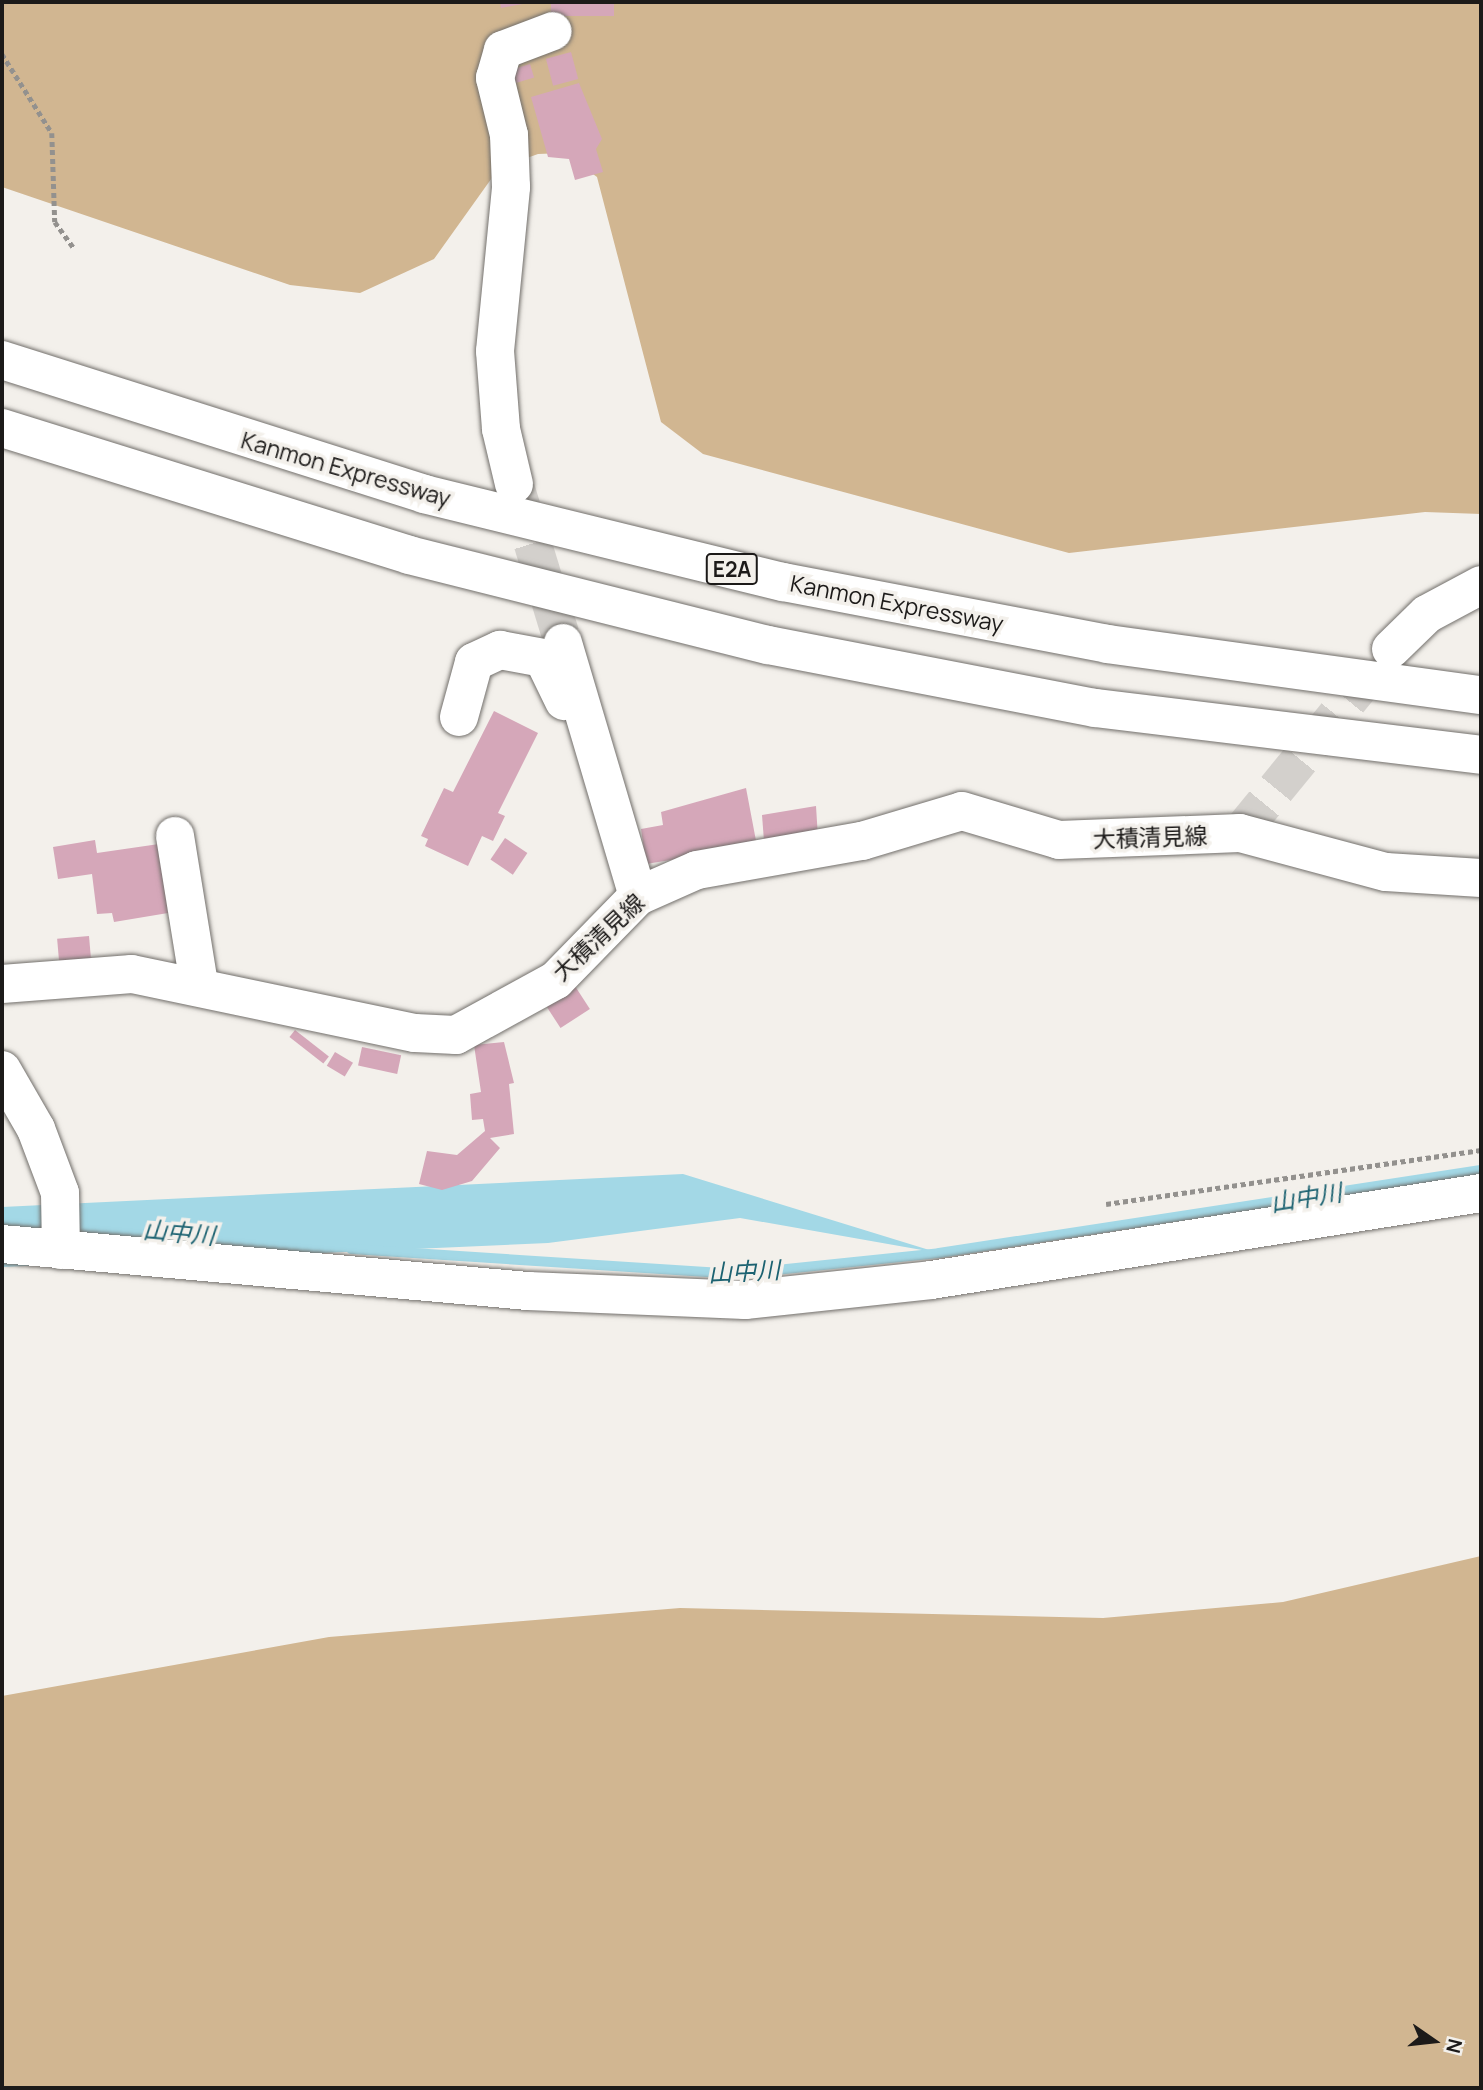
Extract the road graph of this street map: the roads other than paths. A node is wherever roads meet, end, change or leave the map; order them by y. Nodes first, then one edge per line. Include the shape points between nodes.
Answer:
1 (553, 31) dead end
2 (2, 360) edge
3 (2, 428) edge
4 (514, 484) tunnel mouth
5 (1481, 585) edge
6 (564, 643) tunnel mouth
7 (1391, 649) tunnel mouth
8 (1481, 695) edge
9 (583, 708) junction
10 (460, 717) dead end
11 (1481, 755) edge
12 (175, 836) dead end
13 (1481, 878) edge
14 (638, 896) junction
15 (2, 984) edge
16 (199, 984) junction
17 (2, 1070) edge
18 (1481, 1193) edge
19 (62, 1232) junction
20 (2, 1244) edge

1 - 4 main road via 503,50 495,78 509,135 511,187 495,351 501,429
2 - 8 main road, Kanmon Expressway / E2A via 424,494 783,582 1107,644
3 - 11 main road via 409,555 768,645 1095,708
5 - 7 main road via 1427,614
6 - 9 main road
9 - 10 main road via 565,703 543,658 500,650 474,662
9 - 14 main road
12 - 16 main road
13 - 14 main road, 大積清見線 via 1386,872 1240,833 1059,840 962,811 862,841 696,870
14 - 16 main road, 大積清見線 via 556,979 456,1035 415,1033
15 - 16 main road, 大積清見線 via 132,974
17 - 19 main road via 36,1129
18 - 19 main road via 931,1280 745,1300 528,1291
19 - 20 main road

